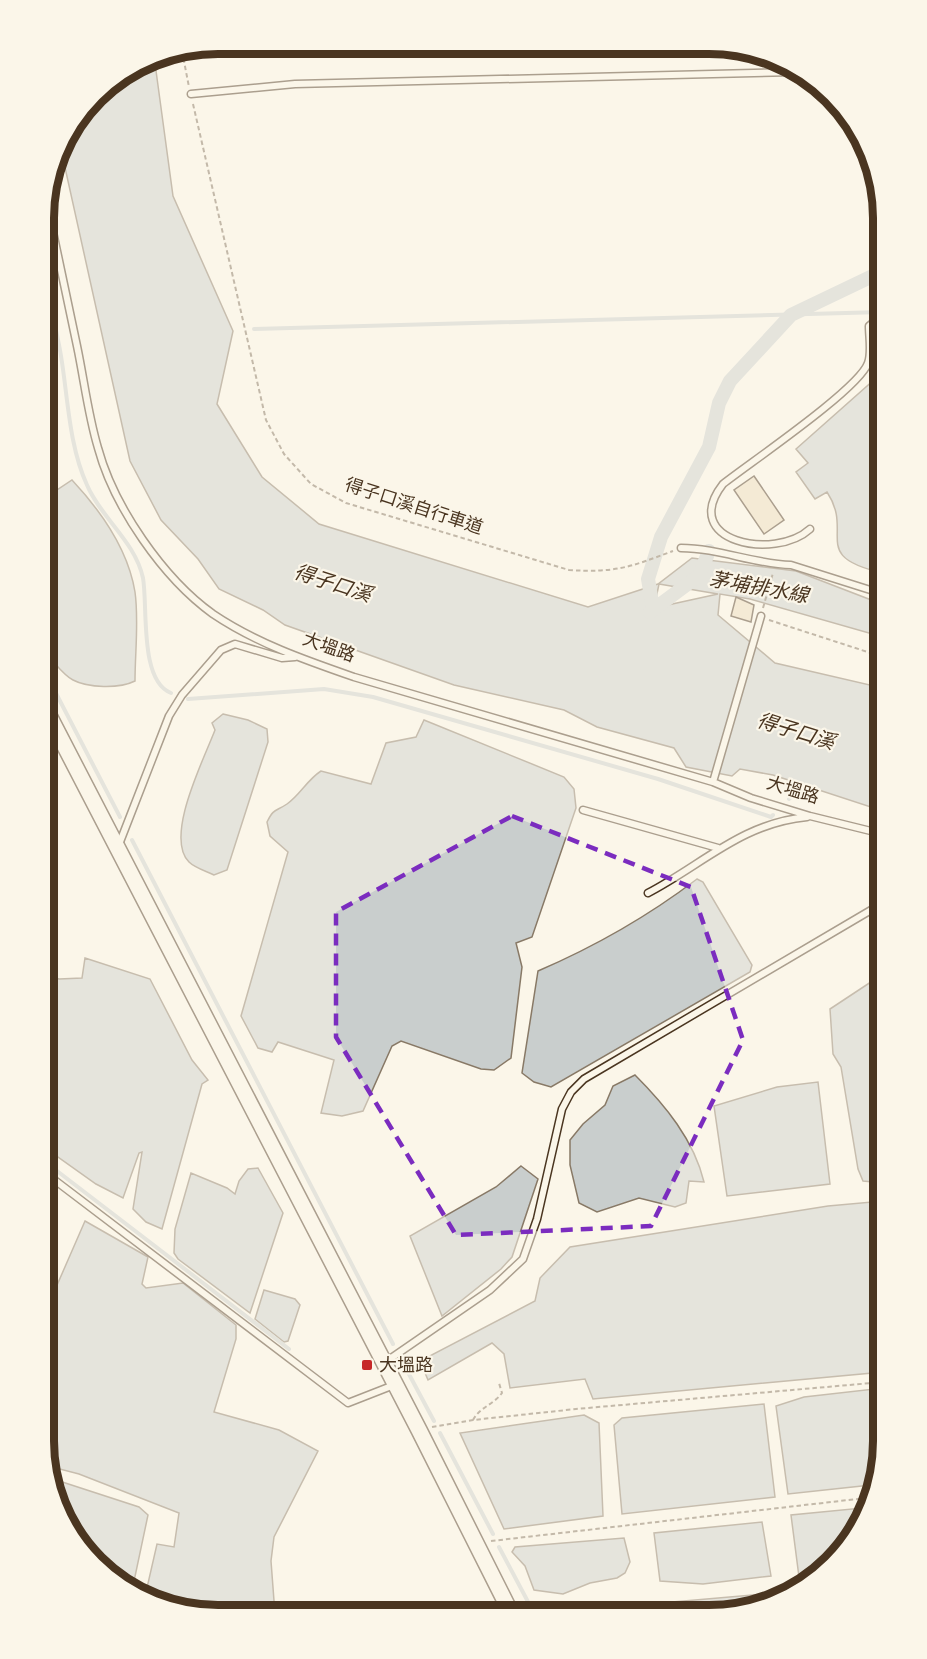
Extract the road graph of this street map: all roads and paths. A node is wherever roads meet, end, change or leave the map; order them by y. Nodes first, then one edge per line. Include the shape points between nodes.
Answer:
1 (183, 58) edge
2 (784, 72) edge
3 (191, 94) junction
4 (54, 237) edge
5 (873, 323) edge
6 (810, 529) dead end
7 (681, 548) joint
8 (776, 564) junction
9 (873, 591) edge
10 (761, 616) junction
11 (873, 654) edge
12 (296, 657) junction
13 (54, 725) edge
14 (713, 782) junction
15 (583, 810) dead end
16 (810, 816) junction
17 (873, 832) edge
18 (118, 848) junction
19 (718, 848) junction
20 (648, 893) dead end
21 (873, 909) edge
22 (54, 1180) edge
23 (384, 1363) junction
24 (500, 1383) dead end
25 (873, 1383) edge
26 (395, 1384) junction
27 (473, 1420) junction
28 (419, 1430) junction
29 (862, 1498) edge
30 (476, 1543) junction
31 (507, 1605) edge

1 - 3 path, 得子口溪自行車道
2 - 3 lane via 307,84
3 - 7 path, 得子口溪自行車道 via 266,420 284,454 311,484 346,503 569,570 624,569
4 - 12 lane, 大塭路 via 98,449 120,502 171,574 211,613
5 - 6 lane via 869,326 870,361 865,370 832,402 723,484 714,496 711,515 716,526 736,541 773,544 795,540
7 - 8 lane
8 - 9 lane via 805,568
8 - 10 path
10 - 11 path
10 - 14 lane
12 - 14 lane, 大塭路
12 - 18 lane via 282,658 235,644 221,650 169,716
13 - 18 street
14 - 16 lane, 大塭路
15 - 19 lane
16 - 17 lane, 大塭路
16 - 19 lane via 752,831
18 - 23 street
19 - 20 lane
21 - 23 lane via 584,1079 562,1109 537,1219 523,1259 490,1290
22 - 26 lane via 348,1403
23 - 26 street
24 - 27 path via 502,1393 479,1410
25 - 27 path
26 - 28 street
27 - 28 path
28 - 30 street
29 - 30 path
30 - 31 street

